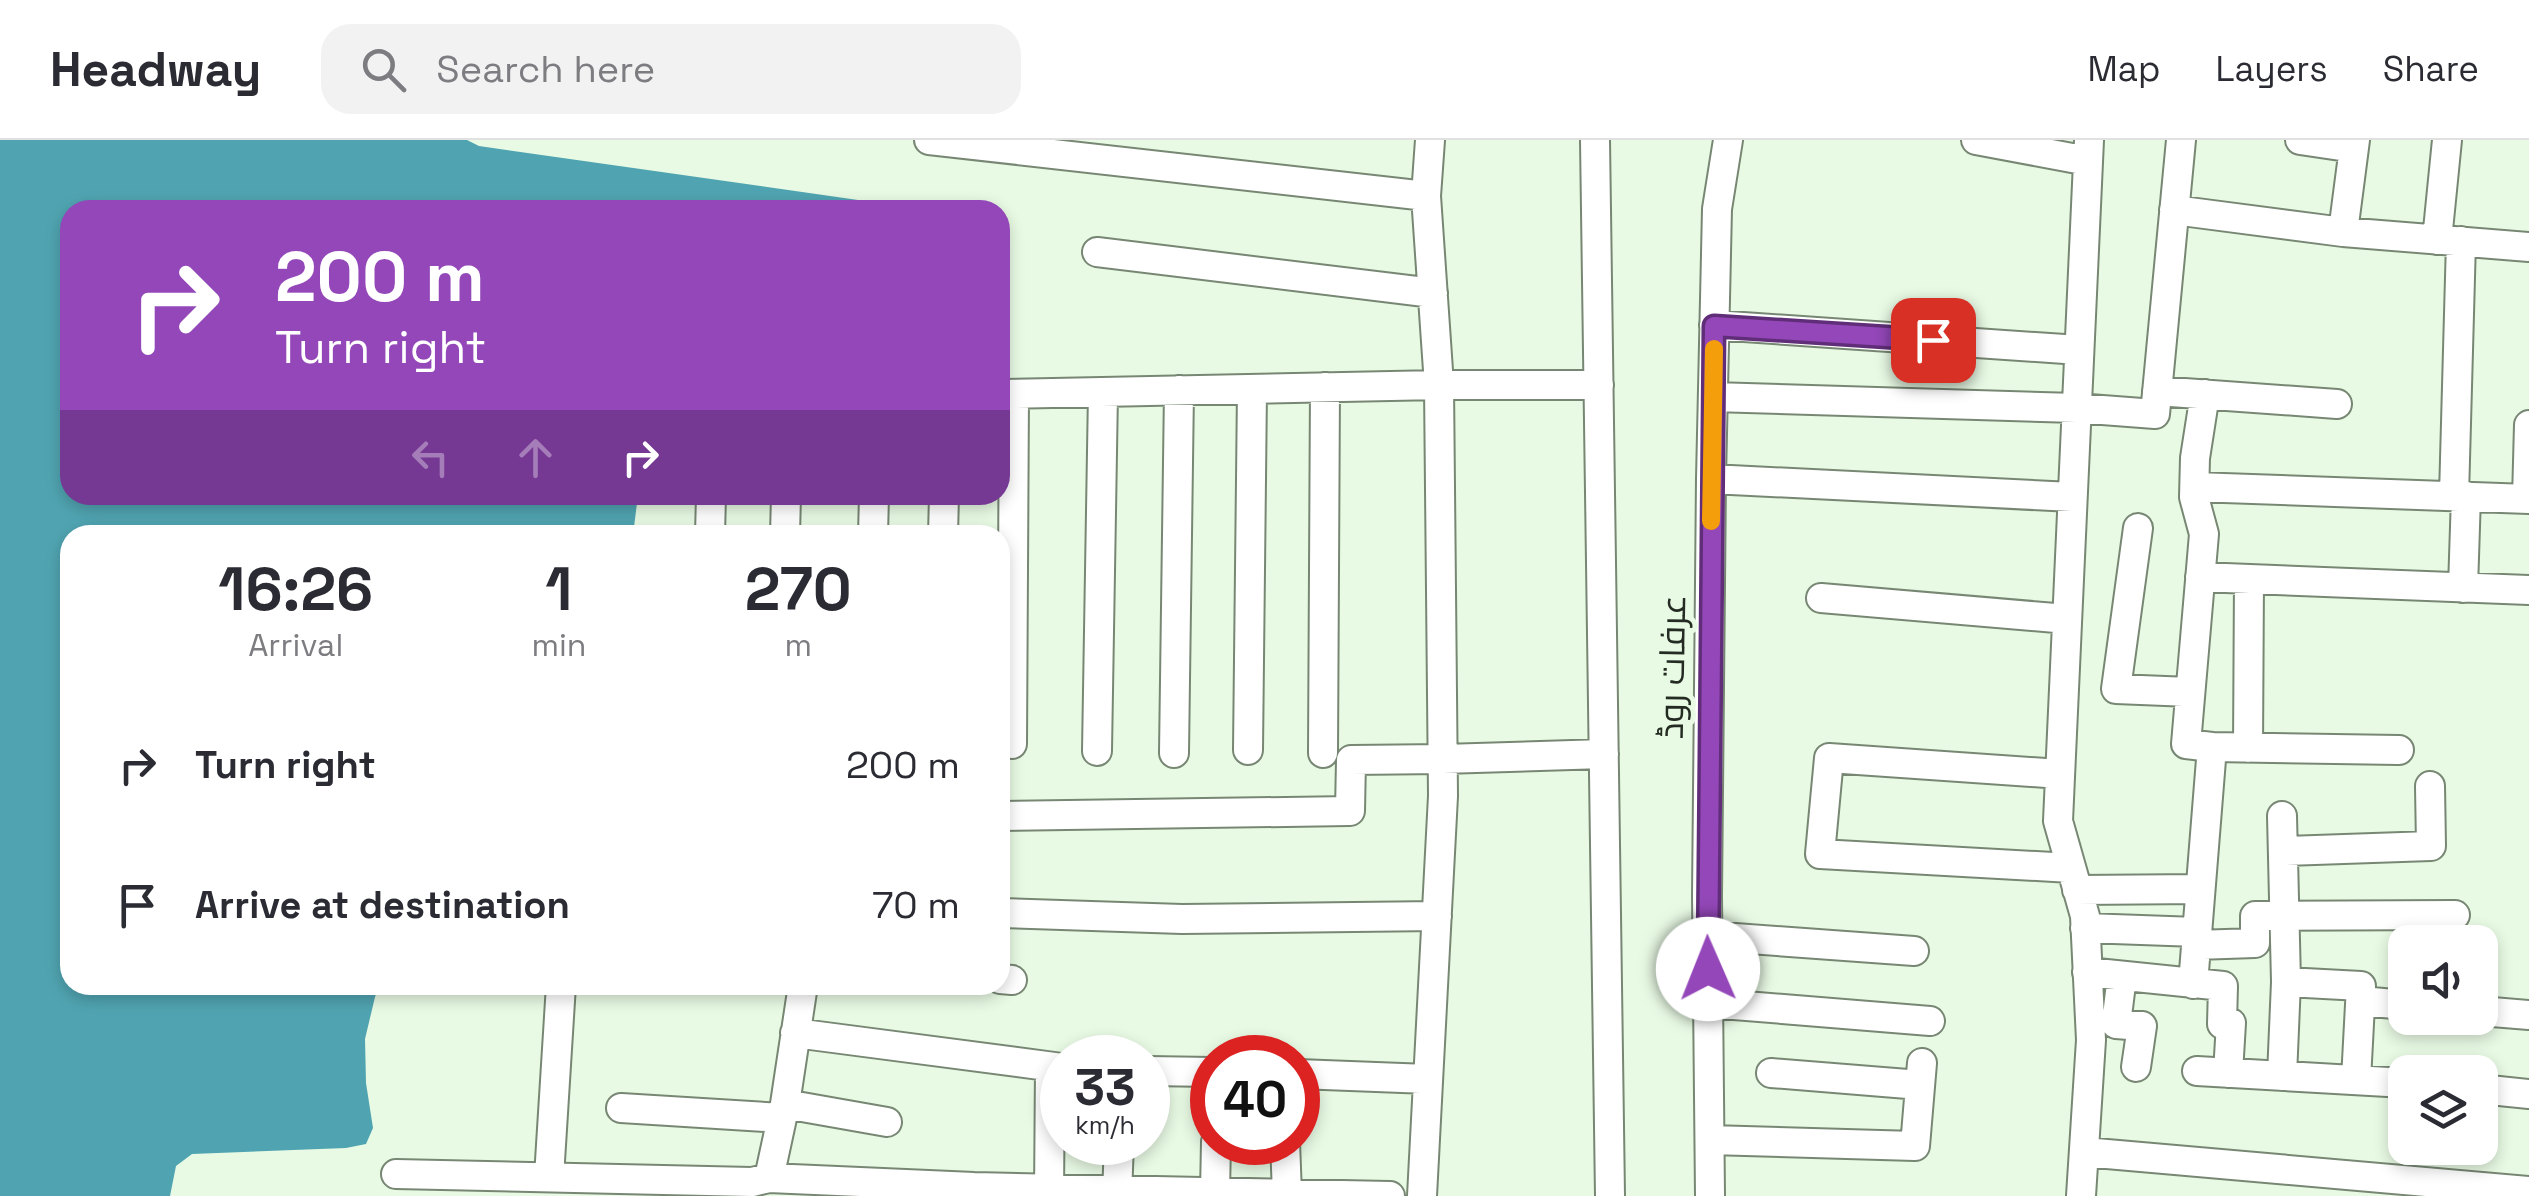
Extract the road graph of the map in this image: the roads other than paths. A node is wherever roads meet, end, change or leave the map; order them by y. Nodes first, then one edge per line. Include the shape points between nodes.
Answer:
1 (929, 140) edge
2 (1430, 140) edge
3 (1594, 140) edge
4 (1728, 140) edge
5 (2181, 140) edge
6 (2300, 140) edge
7 (2447, 140) edge
8 (1986, 141) edge
9 (2355, 144) edge
10 (2089, 150) edge
11 (1426, 196) junction
12 (2174, 210) junction
13 (2343, 232) junction
14 (2449, 241) junction
15 (2529, 247) edge
16 (1097, 252) dead end
17 (1433, 293) junction
18 (1714, 326) junction
19 (2079, 350) junction
20 (1440, 385) junction
21 (1598, 385) junction
22 (1325, 387) junction
23 (1252, 389) junction
24 (1180, 390) junction
25 (2157, 391) junction
26 (1104, 392) junction
27 (1010, 394) edge
28 (2205, 394) junction
29 (1713, 397) junction
30 (2337, 404) dead end
31 (2076, 408) junction
32 (2529, 425) edge
33 (1711, 479) junction
34 (2194, 487) junction
35 (2460, 496) junction
36 (2072, 497) junction
37 (2528, 498) edge
38 (2138, 528) dead end
39 (2200, 577) junction
40 (2249, 579) junction
41 (2464, 588) junction
42 (2529, 590) edge
43 (1821, 598) dead end
44 (1010, 604) edge
45 (2067, 619) junction
46 (2190, 692) junction
47 (1012, 744) dead end
48 (2199, 746) junction
49 (2248, 748) junction
50 (1248, 750) dead end
51 (2399, 750) dead end
52 (1098, 751) dead end
53 (1174, 753) dead end
54 (1323, 753) dead end
55 (1604, 754) junction
56 (1443, 759) junction
57 (2060, 774) junction
58 (2430, 786) dead end
59 (1010, 816) edge
60 (2282, 816) dead end
61 (2283, 851) junction
62 (2074, 879) junction
63 (2200, 890) junction
64 (1010, 913) edge
65 (2285, 914) junction
66 (2455, 915) dead end
67 (1437, 916) junction
68 (2085, 928) junction
69 (1708, 936) junction
70 (2196, 938) junction
71 (1914, 951) dead end
72 (2088, 972) junction
73 (2122, 976) junction
74 (2286, 982) junction
75 (2192, 984) junction
76 (561, 995) edge
77 (801, 995) edge
78 (2360, 1001) junction
79 (1708, 1003) junction
80 (2388, 1003) edge
81 (2498, 1012) edge
82 (2529, 1015) edge
83 (1930, 1020) dead end
84 (795, 1033) junction
85 (1040, 1065) edge
86 (2136, 1066) dead end
87 (2197, 1071) dead end
88 (2228, 1073) junction
89 (1770, 1074) dead end
90 (1320, 1075) edge
91 (2282, 1076) junction
92 (1428, 1080) junction
93 (2356, 1080) junction
94 (2388, 1081) edge
95 (2498, 1091) edge
96 (2529, 1094) edge
97 (621, 1108) dead end
98 (783, 1111) junction
99 (887, 1122) dead end
100 (1710, 1140) junction
101 (2084, 1152) junction
102 (1051, 1165) edge
103 (1118, 1165) edge
104 (1216, 1165) edge
105 (1286, 1165) edge
106 (396, 1174) dead end
107 (537, 1183) edge
108 (2308, 1184) edge
109 (451, 1185) edge
110 (757, 1185) edge
111 (605, 1187) edge
112 (2374, 1187) edge
113 (681, 1188) edge
114 (2437, 1189) edge
115 (974, 1191) edge
116 (2529, 1191) edge
117 (1049, 1192) edge
118 (1215, 1192) junction
119 (1117, 1193) edge
120 (1287, 1194) junction
121 (1390, 1196) edge
122 (1422, 1196) edge
123 (1610, 1196) edge
124 (1710, 1196) edge
125 (2081, 1196) edge

1 - 11 street
2 - 11 street
3 - 21 street
4 - 18 street, عرفات روڈ via 1716,209
5 - 12 street
6 - 9 street
7 - 14 street
8 - 10 street
9 - 13 street
10 - 19 street
11 - 17 street
12 - 13 street
12 - 25 street
13 - 14 street
14 - 15 street
14 - 35 street
16 - 17 street
17 - 20 street
18 - 19 street
18 - 29 street, عرفات روڈ
19 - 31 street
20 - 21 street
20 - 22 street
20 - 56 street
21 - 55 street
22 - 23 street
22 - 54 street
23 - 24 street
23 - 50 street
24 - 26 street
24 - 53 street
25 - 28 street
25 - 31 street via 2155,414
26 - 27 street
26 - 52 street
28 - 30 street
28 - 34 street
29 - 31 street
29 - 33 street, عرفات روڈ
31 - 36 street
32 - 37 street
33 - 36 street
33 - 69 street, عرفات روڈ
34 - 35 street
34 - 39 street via 2204,534
35 - 37 street
35 - 41 street
36 - 45 street
38 - 46 street via 2116,689
39 - 40 street
39 - 46 street
40 - 41 street
40 - 49 street
41 - 42 street
43 - 45 street
44 - 47 street
45 - 57 street
46 - 48 street
48 - 49 street
48 - 63 street
49 - 51 street
55 - 56 street
55 - 123 street
56 - 59 street via 1351,760 1350,812
56 - 67 street
57 - 62 street via 2058,821
57 - 62 street via 1828,758 1820,854
58 - 61 street via 2431,846
60 - 61 street
61 - 65 street
62 - 63 street
62 - 68 street
63 - 70 street
64 - 67 street
65 - 66 street
65 - 70 street via 2255,916 2255,943
65 - 74 street
67 - 92 street
68 - 70 street
68 - 72 street
69 - 71 street
69 - 79 street, عرفات روڈ
70 - 75 street
72 - 73 street
72 - 101 street
73 - 75 street
73 - 86 street via 2116,1024 2142,1026
74 - 78 street via 2361,986
74 - 91 street
75 - 88 street via 2223,986 2222,1024 2231,1023
76 - 107 street
77 - 84 street
78 - 80 street
78 - 93 street
79 - 83 street
79 - 100 street, عرفات روڈ
81 - 82 street
84 - 85 street
84 - 98 street
87 - 88 street
88 - 91 street
89 - 100 street via 1921,1074 1914,1146
90 - 92 street
91 - 93 street
92 - 122 street
93 - 94 street
95 - 96 street
97 - 98 street
98 - 99 street
98 - 110 street
100 - 124 street, عرفات روڈ
101 - 108 street
101 - 125 street
102 - 117 street
103 - 119 street
104 - 118 street
105 - 120 street
106 - 109 street
107 - 109 street
107 - 111 street
108 - 112 street
110 - 113 street
110 - 115 street
111 - 113 street
112 - 114 street
114 - 116 street
115 - 117 street
117 - 119 street
118 - 119 street
118 - 120 street
120 - 121 street

